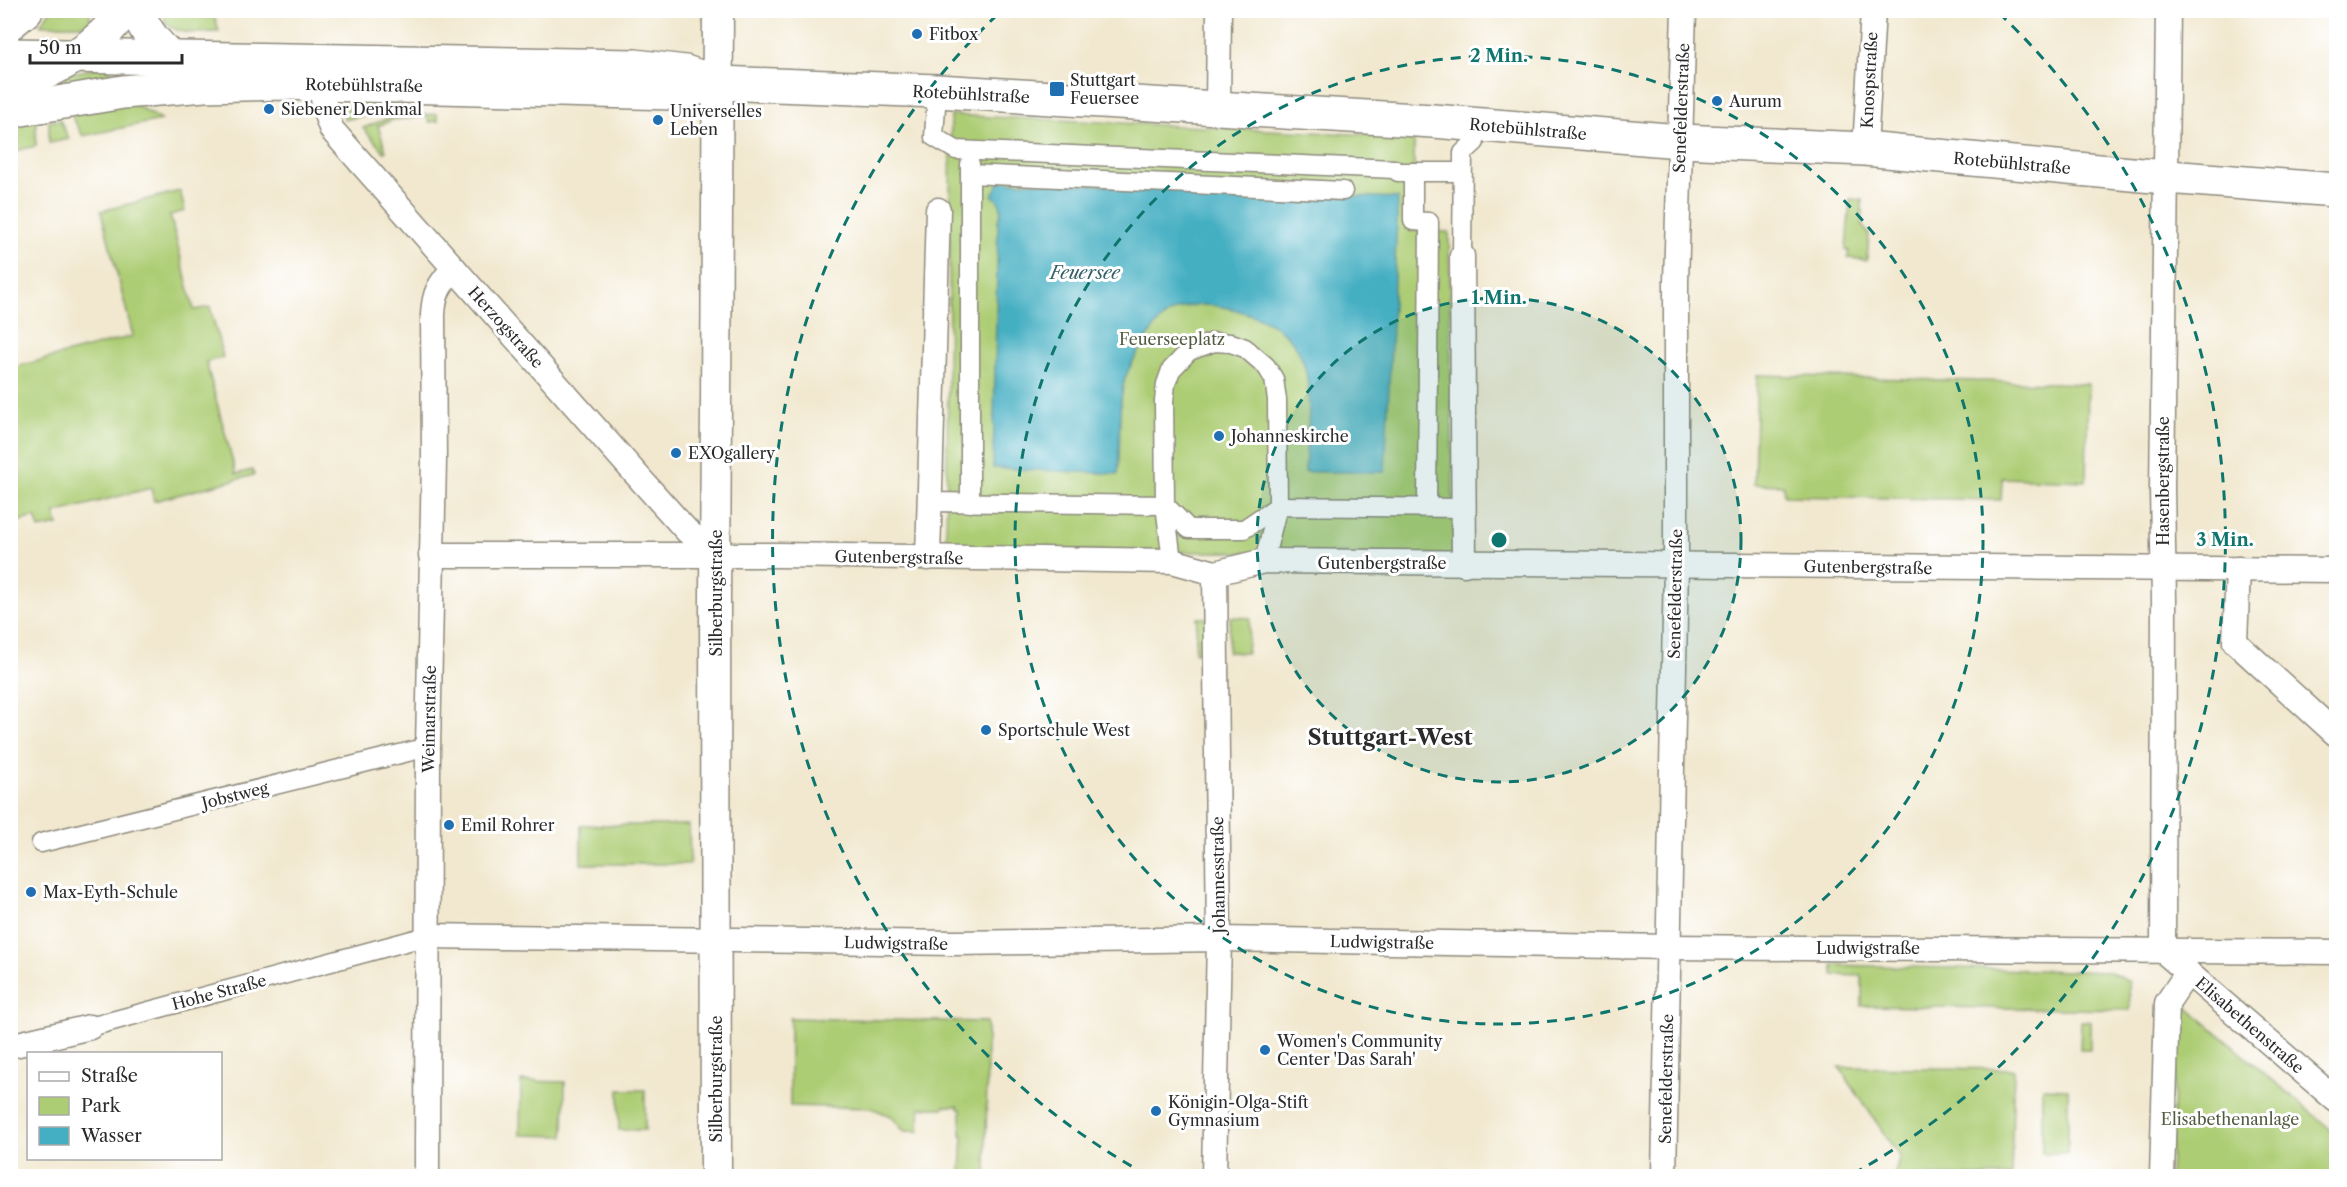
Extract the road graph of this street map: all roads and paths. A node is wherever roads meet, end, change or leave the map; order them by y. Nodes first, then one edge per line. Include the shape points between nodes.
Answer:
1 (26, 10) edge
2 (124, 10) edge
3 (138, 10) edge
4 (717, 10) edge
5 (1219, 10) edge
6 (1684, 10) edge
7 (1873, 10) edge
8 (2168, 10) edge
9 (10, 22) edge
10 (97, 40) edge
11 (10, 55) edge
12 (166, 73) junction
13 (607, 78) junction
14 (718, 83) junction
15 (323, 84) junction
16 (10, 86) edge
17 (937, 91) junction
18 (1218, 108) junction
19 (10, 111) edge
20 (1477, 125) junction
21 (1680, 141) junction
22 (1865, 149) junction
23 (970, 151) junction
24 (1413, 172) junction
25 (1462, 172) junction
26 (970, 174) junction
27 (2166, 177) junction
28 (2337, 190) edge
29 (1343, 191) dead end
30 (938, 210) dead end
31 (1462, 256) joint
32 (454, 268) junction
33 (930, 502) junction
34 (970, 503) junction
35 (1165, 505) junction
36 (1278, 506) junction
37 (1427, 507) junction
38 (1463, 508) junction
39 (431, 555) junction
40 (716, 555) junction
41 (928, 558) junction
42 (1172, 561) junction
43 (1264, 561) junction
44 (1464, 564) junction
45 (1676, 564) junction
46 (2162, 569) junction
47 (2238, 569) junction
48 (2337, 570) edge
49 (1215, 573) junction
50 (2337, 734) edge
51 (428, 747) junction
52 (41, 843) dead end
53 (427, 936) junction
54 (1219, 939) junction
55 (716, 941) junction
56 (1669, 947) junction
57 (2163, 951) junction
58 (2337, 952) edge
59 (2188, 972) junction
60 (90, 1028) joint
61 (10, 1046) edge
62 (2337, 1100) edge
63 (427, 1176) edge
64 (716, 1176) edge
65 (1214, 1176) edge
66 (1664, 1176) edge
67 (2162, 1176) edge

1 - 9 main road
2 - 10 main road
3 - 12 main road
4 - 14 street, Silberburgstraße
5 - 18 street
6 - 21 street, Senefelderstraße
7 - 22 street, Knospstraße
8 - 27 street, Hasenbergstraße
10 - 11 main road, Rotebühlstraße
10 - 12 main road, Rotebühlstraße
10 - 16 main road via 44,74
12 - 13 main road, Rotebühlstraße
12 - 15 main road, Rotebühlstraße
12 - 19 main road, Rotebühlstraße via 72,99
13 - 14 main road, Rotebühlstraße via 635,66 686,72
13 - 15 main road, Rotebühlstraße
14 - 17 main road, Rotebühlstraße
14 - 40 street, Silberburgstraße
15 - 32 street, Herzogstraße via 322,100 332,130
17 - 18 main road, Rotebühlstraße
17 - 23 street via 934,137 956,150
18 - 20 main road, Rotebühlstraße
20 - 21 main road, Rotebühlstraße
20 - 25 street via 1475,142 1463,153
21 - 22 main road, Rotebühlstraße
21 - 45 street, Senefelderstraße
22 - 27 main road, Rotebühlstraße
23 - 24 street
23 - 26 street
24 - 25 street
24 - 37 street via 1413,221 1429,222
25 - 31 street
26 - 29 street
26 - 34 street
27 - 28 main road, Rotebühlstraße
27 - 46 street, Hasenbergstraße
30 - 33 street
31 - 38 street
32 - 39 street, Weimarstraße via 434,299
32 - 40 street, Herzogstraße via 687,531
33 - 34 street
33 - 41 street
34 - 35 street
35 - 36 street via 1189,529 1244,529
35 - 36 street via 1166,384 1171,370 1189,351 1214,342 1245,348 1266,366 1274,379
35 - 42 street
36 - 37 street
36 - 43 street
37 - 38 street
38 - 44 street
39 - 40 street, Gutenbergstraße
39 - 51 street, Weimarstraße
40 - 41 street, Gutenbergstraße
40 - 55 street, Silberburgstraße
41 - 42 street, Gutenbergstraße
42 - 49 street, Gutenbergstraße
43 - 44 street, Gutenbergstraße
43 - 49 street, Gutenbergstraße
44 - 45 street, Gutenbergstraße
45 - 46 street, Gutenbergstraße
45 - 56 street, Senefelderstraße
46 - 47 street, Gutenbergstraße
46 - 57 street, Hasenbergstraße
47 - 48 street, Gutenbergstraße
47 - 50 street via 2235,642
49 - 54 street, Johannesstraße
51 - 52 street, Jobstweg
51 - 53 street, Weimarstraße
53 - 55 street, Ludwigstraße
53 - 60 street, Hohe Straße
53 - 63 street, Weimarstraße
54 - 55 street, Ludwigstraße
54 - 56 street, Ludwigstraße
54 - 65 street, Johannesstraße
55 - 64 street, Silberburgstraße
56 - 57 street, Ludwigstraße
56 - 66 street, Senefelderstraße
57 - 58 street, Ludwigstraße
57 - 59 street, Elisabethenstraße
59 - 62 street, Elisabethenstraße
59 - 67 street via 2167,1003
60 - 61 street, Hohe Straße

